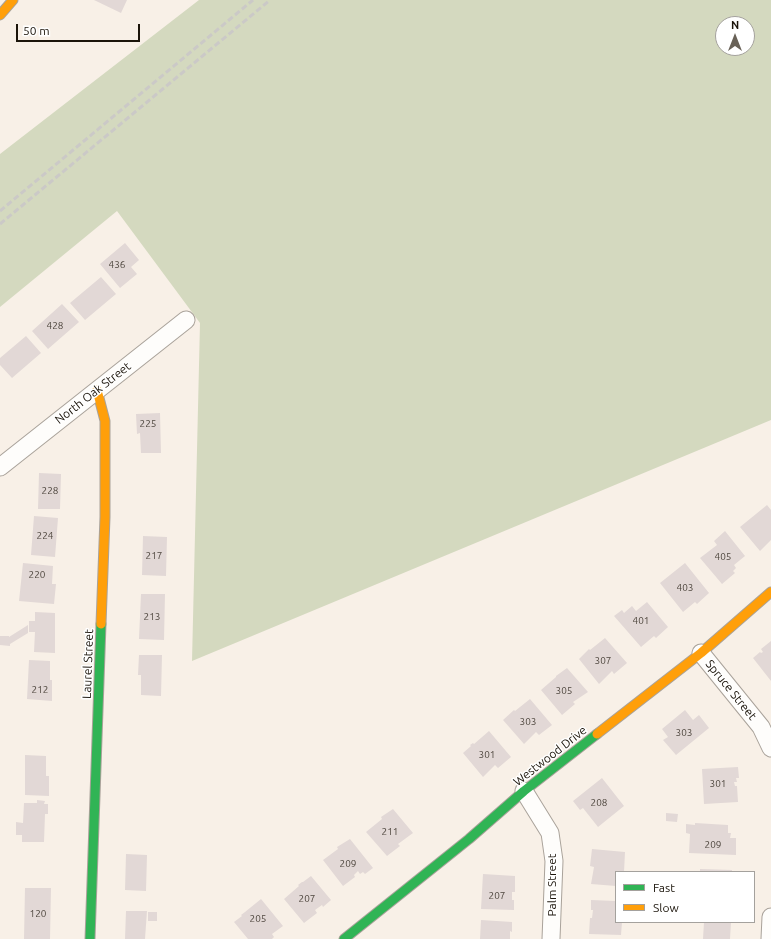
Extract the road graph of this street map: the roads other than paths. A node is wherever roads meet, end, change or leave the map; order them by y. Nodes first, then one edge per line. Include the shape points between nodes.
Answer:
1 (13, 0) edge
2 (0, 15) edge
3 (186, 320) dead end
4 (97, 390) junction
5 (0, 467) edge
6 (771, 592) edge
7 (701, 653) junction
8 (771, 748) edge
9 (524, 791) junction
10 (771, 917) edge
11 (90, 939) edge
12 (344, 939) edge
13 (551, 939) edge
14 (770, 939) edge

1 - 2 street
3 - 4 street, North Oak Street
4 - 5 street, North Oak Street
4 - 11 street, Laurel Street via 105,421 105,517
6 - 7 street, Westwood Drive
7 - 8 street, Spruce Street via 761,727
7 - 9 street, Westwood Drive
9 - 12 street, Westwood Drive via 469,839
9 - 13 street, Palm Street via 550,833 554,861
10 - 14 street

